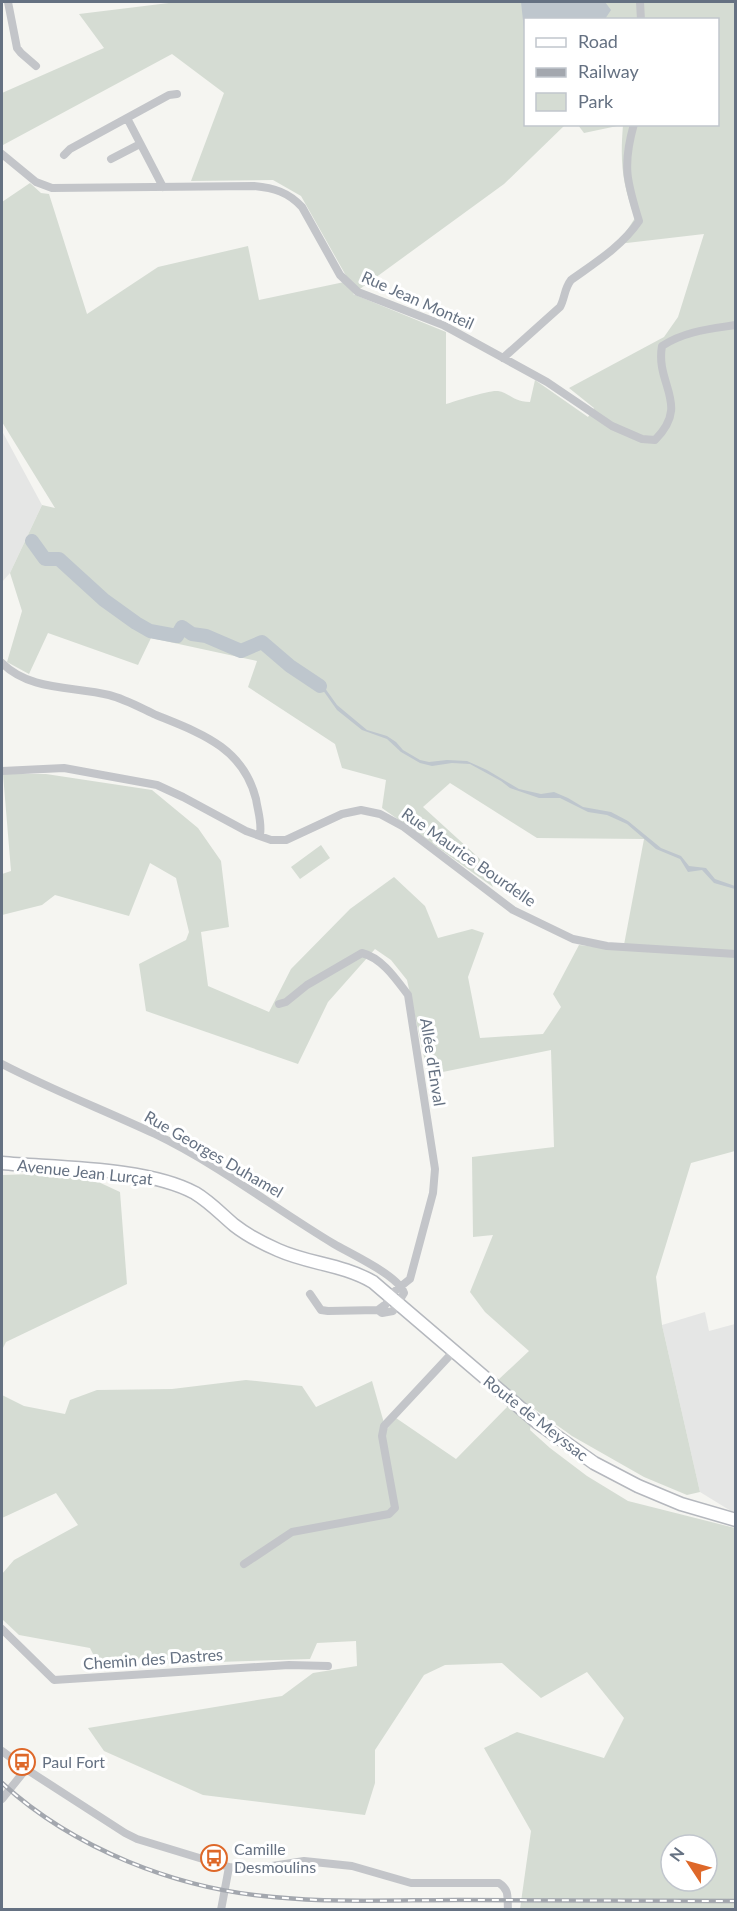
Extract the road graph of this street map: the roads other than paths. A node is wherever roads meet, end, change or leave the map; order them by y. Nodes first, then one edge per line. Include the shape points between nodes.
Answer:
1 (8, 2) edge
2 (640, 2) edge
3 (641, 18) edge
4 (36, 66) dead end
5 (177, 94) dead end
6 (127, 118) junction
7 (633, 126) edge
8 (140, 144) junction
9 (2, 154) edge
10 (64, 155) dead end
11 (111, 159) dead end
12 (163, 186) junction
13 (735, 325) edge
14 (503, 358) junction
15 (2, 663) edge
16 (2, 771) edge
17 (260, 835) junction
18 (735, 954) edge
19 (279, 1004) dead end
20 (2, 1064) edge
21 (2, 1163) edge
22 (402, 1287) junction
23 (310, 1294) dead end
24 (395, 1299) junction
25 (454, 1351) junction
26 (735, 1520) edge
27 (244, 1564) dead end
28 (2, 1629) edge
29 (328, 1666) dead end
30 (2, 1750) edge
31 (26, 1769) junction
32 (2, 1799) edge
33 (229, 1867) junction
34 (221, 1910) edge
35 (508, 1910) edge

1 - 4 street via 17,48
2 - 3 street
5 - 6 street
6 - 8 street
6 - 10 street
7 - 14 street via 627,146 626,178 639,221 629,236 571,280 560,307
8 - 11 street
8 - 12 street
9 - 12 street, Rue Jean Monteil via 36,182 52,188
12 - 14 street, Rue Jean Monteil via 254,186 284,192 302,207 340,275 358,292 443,325
13 - 14 street, Rue Jean Monteil via 689,333 663,346 660,357 672,411 669,423 655,440 642,439 612,426
15 - 17 street via 14,674 34,682 115,697 191,729 222,747 238,761 250,783 262,825
16 - 17 street, Rue Maurice Bourdelle via 64,768 157,785
17 - 18 street, Rue Maurice Bourdelle via 286,840 342,814 361,810 380,814 404,827 513,910 573,939 607,946
19 - 22 street, Allée d'Enval via 362,953 393,974 408,995 435,1169 433,1192 410,1279
20 - 22 street, Rue Georges Duhamel via 156,1135 238,1181
21 - 24 main road, Avenue Jean Lurçat via 123,1173 178,1186 213,1205 251,1238 282,1252 350,1270
22 - 24 street
23 - 24 street via 321,1310 328,1311 378,1310
24 - 25 main road, Route de Meyssac
25 - 26 main road, Route de Meyssac via 538,1424 594,1463 681,1504
25 - 27 street via 384,1426 382,1436 395,1508 389,1514 292,1532
28 - 29 street, Chemin des Dastres via 54,1680
30 - 31 street
31 - 32 street
31 - 33 street via 124,1833
33 - 34 street
33 - 35 street via 253,1869 304,1861 352,1866 411,1883 498,1884 508,1892

